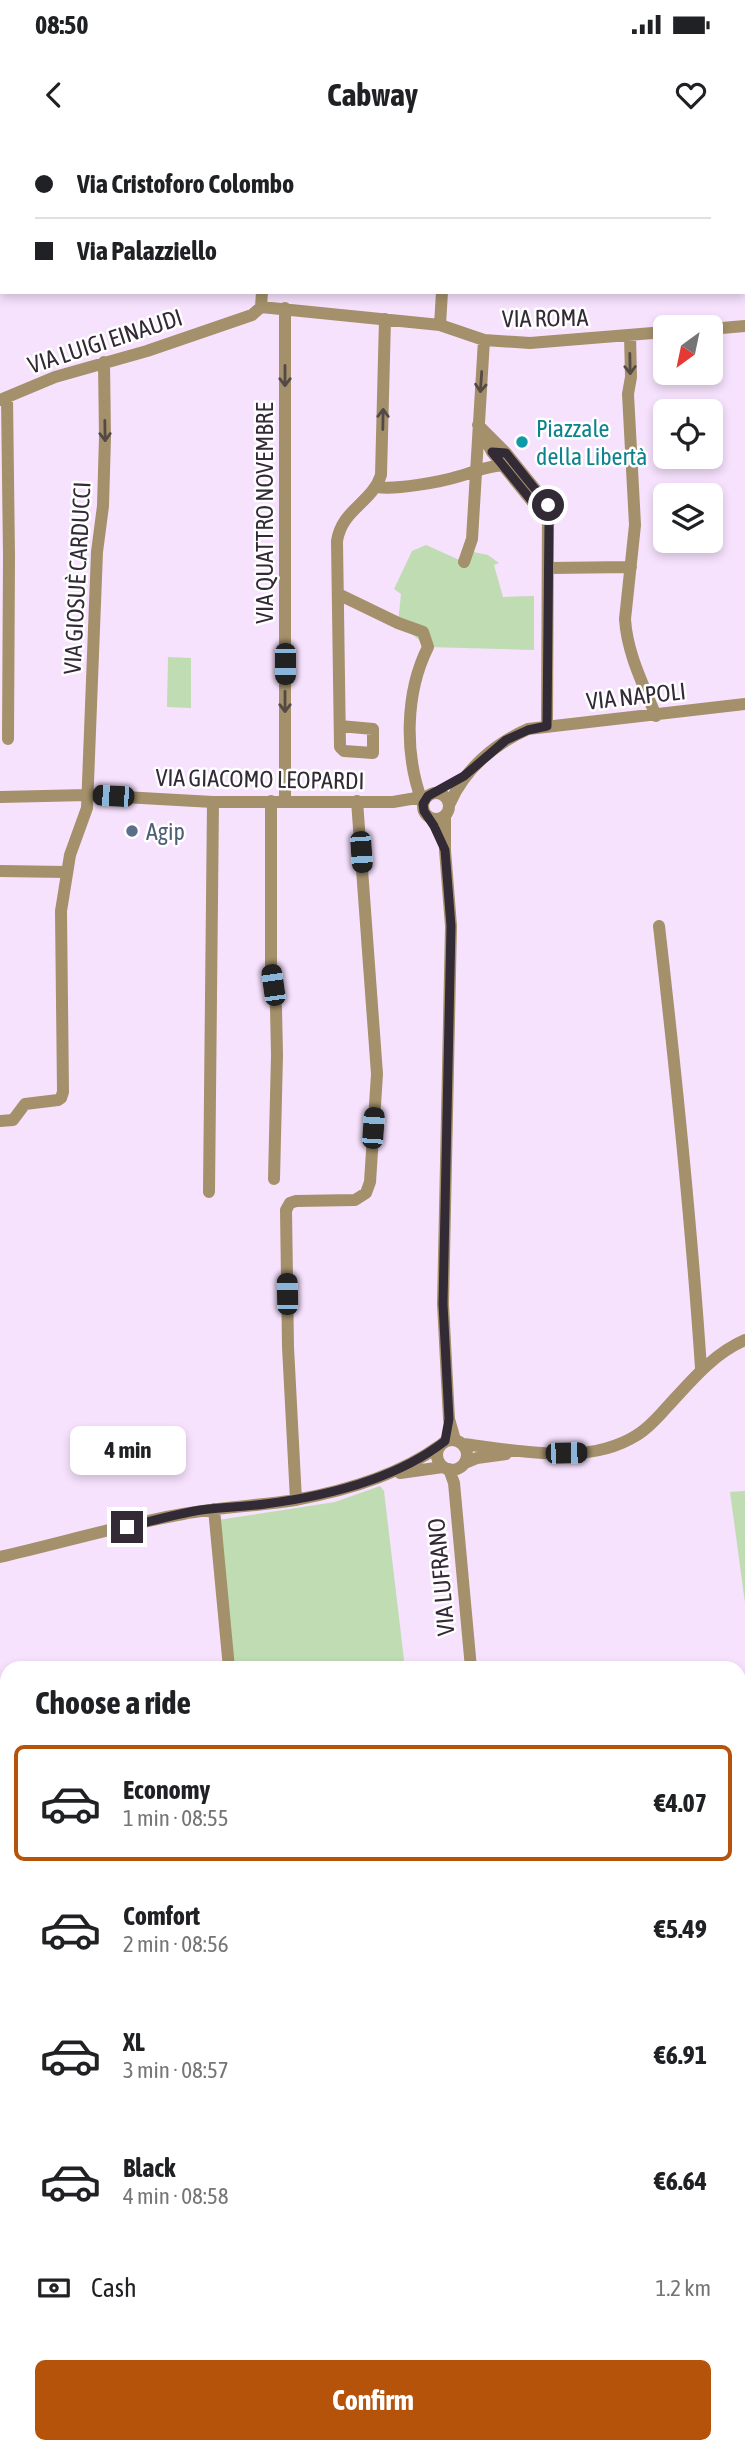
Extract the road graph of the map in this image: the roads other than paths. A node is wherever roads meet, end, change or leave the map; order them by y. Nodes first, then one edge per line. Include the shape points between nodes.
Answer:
1 (262, 294) edge
2 (442, 294) edge
3 (261, 307) junction
4 (285, 308) junction
5 (385, 319) junction
6 (440, 325) junction
7 (745, 326) edge
8 (723, 328) edge
9 (653, 333) edge
10 (630, 335) junction
11 (484, 340) junction
12 (104, 362) junction
13 (3, 398) edge
14 (478, 425) junction
15 (492, 452) junction
16 (504, 459) junction
17 (474, 470) junction
18 (377, 487) junction
19 (464, 562) dead end
20 (631, 567) junction
21 (549, 568) junction
22 (338, 594) junction
23 (4, 679) edge
24 (745, 704) edge
25 (656, 716) junction
26 (340, 726) dead end
27 (547, 726) junction
28 (8, 739) dead end
29 (464, 776) junction
30 (88, 795) junction
31 (0, 797) edge
32 (278, 801) junction
33 (357, 801) junction
34 (213, 802) junction
35 (428, 802) junction
36 (450, 803) junction
37 (445, 816) junction
38 (445, 850) junction
39 (0, 870) edge
40 (66, 873) junction
41 (659, 926) dead end
42 (0, 1121) edge
43 (274, 1179) dead end
44 (209, 1192) dead end
45 (745, 1340) edge
46 (701, 1368) junction
47 (450, 1442) junction
48 (524, 1451) junction
49 (454, 1467) junction
50 (379, 1477) junction
51 (296, 1500) junction
52 (214, 1509) junction
53 (0, 1557) edge
54 (228, 1661) edge
55 (470, 1661) edge

1 - 3 street
2 - 6 street
3 - 4 street, VIA ROMA
3 - 12 street, VIA LUIGI EINAUDI via 252,315
4 - 5 street, VIA ROMA
4 -> 32 street, VIA QUATTRO NOVEMBRE
5 - 6 street, VIA ROMA
18 -> 5 street
6 - 11 street, VIA ROMA
7 - 8 street
9 - 10 street, VIA ROMA
10 - 11 street, VIA ROMA via 541,343
10 -> 20 street
11 -> 14 street
12 - 13 street, VIA LUIGI EINAUDI
12 -> 30 street, VIA GIOSUÈ CARDUCCI via 106,437
13 - 23 street
14 - 15 street
14 - 16 street
14 - 17 street
15 - 16 street
15 - 17 street
16 - 17 street
16 - 21 street via 549,522
17 - 18 street via 454,478
17 - 19 street via 472,539
18 - 22 street via 339,530
20 - 21 street
20 - 25 street via 626,634
21 - 27 street
22 - 26 street
22 - 35 street via 423,632 428,647 417,669 410,707 412,770
23 - 28 street
24 - 25 street, VIA NAPOLI
25 - 27 street, VIA NAPOLI
27 - 29 street, VIA NAPOLI via 506,740
29 - 35 street, VIA NAPOLI
29 - 36 street, VIA NAPOLI
30 - 31 street, VIA GIACOMO LEOPARDI
30 - 34 street, VIA GIACOMO LEOPARDI
30 - 40 street, VIA GIOSUÈ CARDUCCI
32 - 33 street, VIA GIACOMO LEOPARDI
32 - 34 street, VIA GIACOMO LEOPARDI
32 - 43 street, VIA QUATTRO NOVEMBRE via 271,966 277,1055
33 - 35 street, VIA GIACOMO LEOPARDI
33 - 51 street via 377,1074 370,1182 366,1193 355,1200 296,1201 286,1210
34 - 44 street
35 - 36 street via 445,795
35 - 37 street, VIA GIACOMO LEOPARDI via 438,819
35 - 38 street
36 - 37 street, VIA NAPOLI
37 - 38 street
38 - 47 street via 451,926 443,1304
39 - 40 street
40 - 42 street, VIA GIOSUÈ CARDUCCI via 61,911 63,1091 58,1100 25,1104 13,1120
41 - 46 street via 693,1242
45 - 46 street
46 - 48 street via 656,1419 627,1440 581,1453
47 - 48 street
47 - 49 street via 467,1451
47 - 49 street via 436,1455
47 - 50 street
48 - 49 street via 477,1458
49 - 50 street
49 - 55 street, VIA LUFRANO
50 - 51 street
51 - 52 street
52 - 53 street
52 - 54 street

